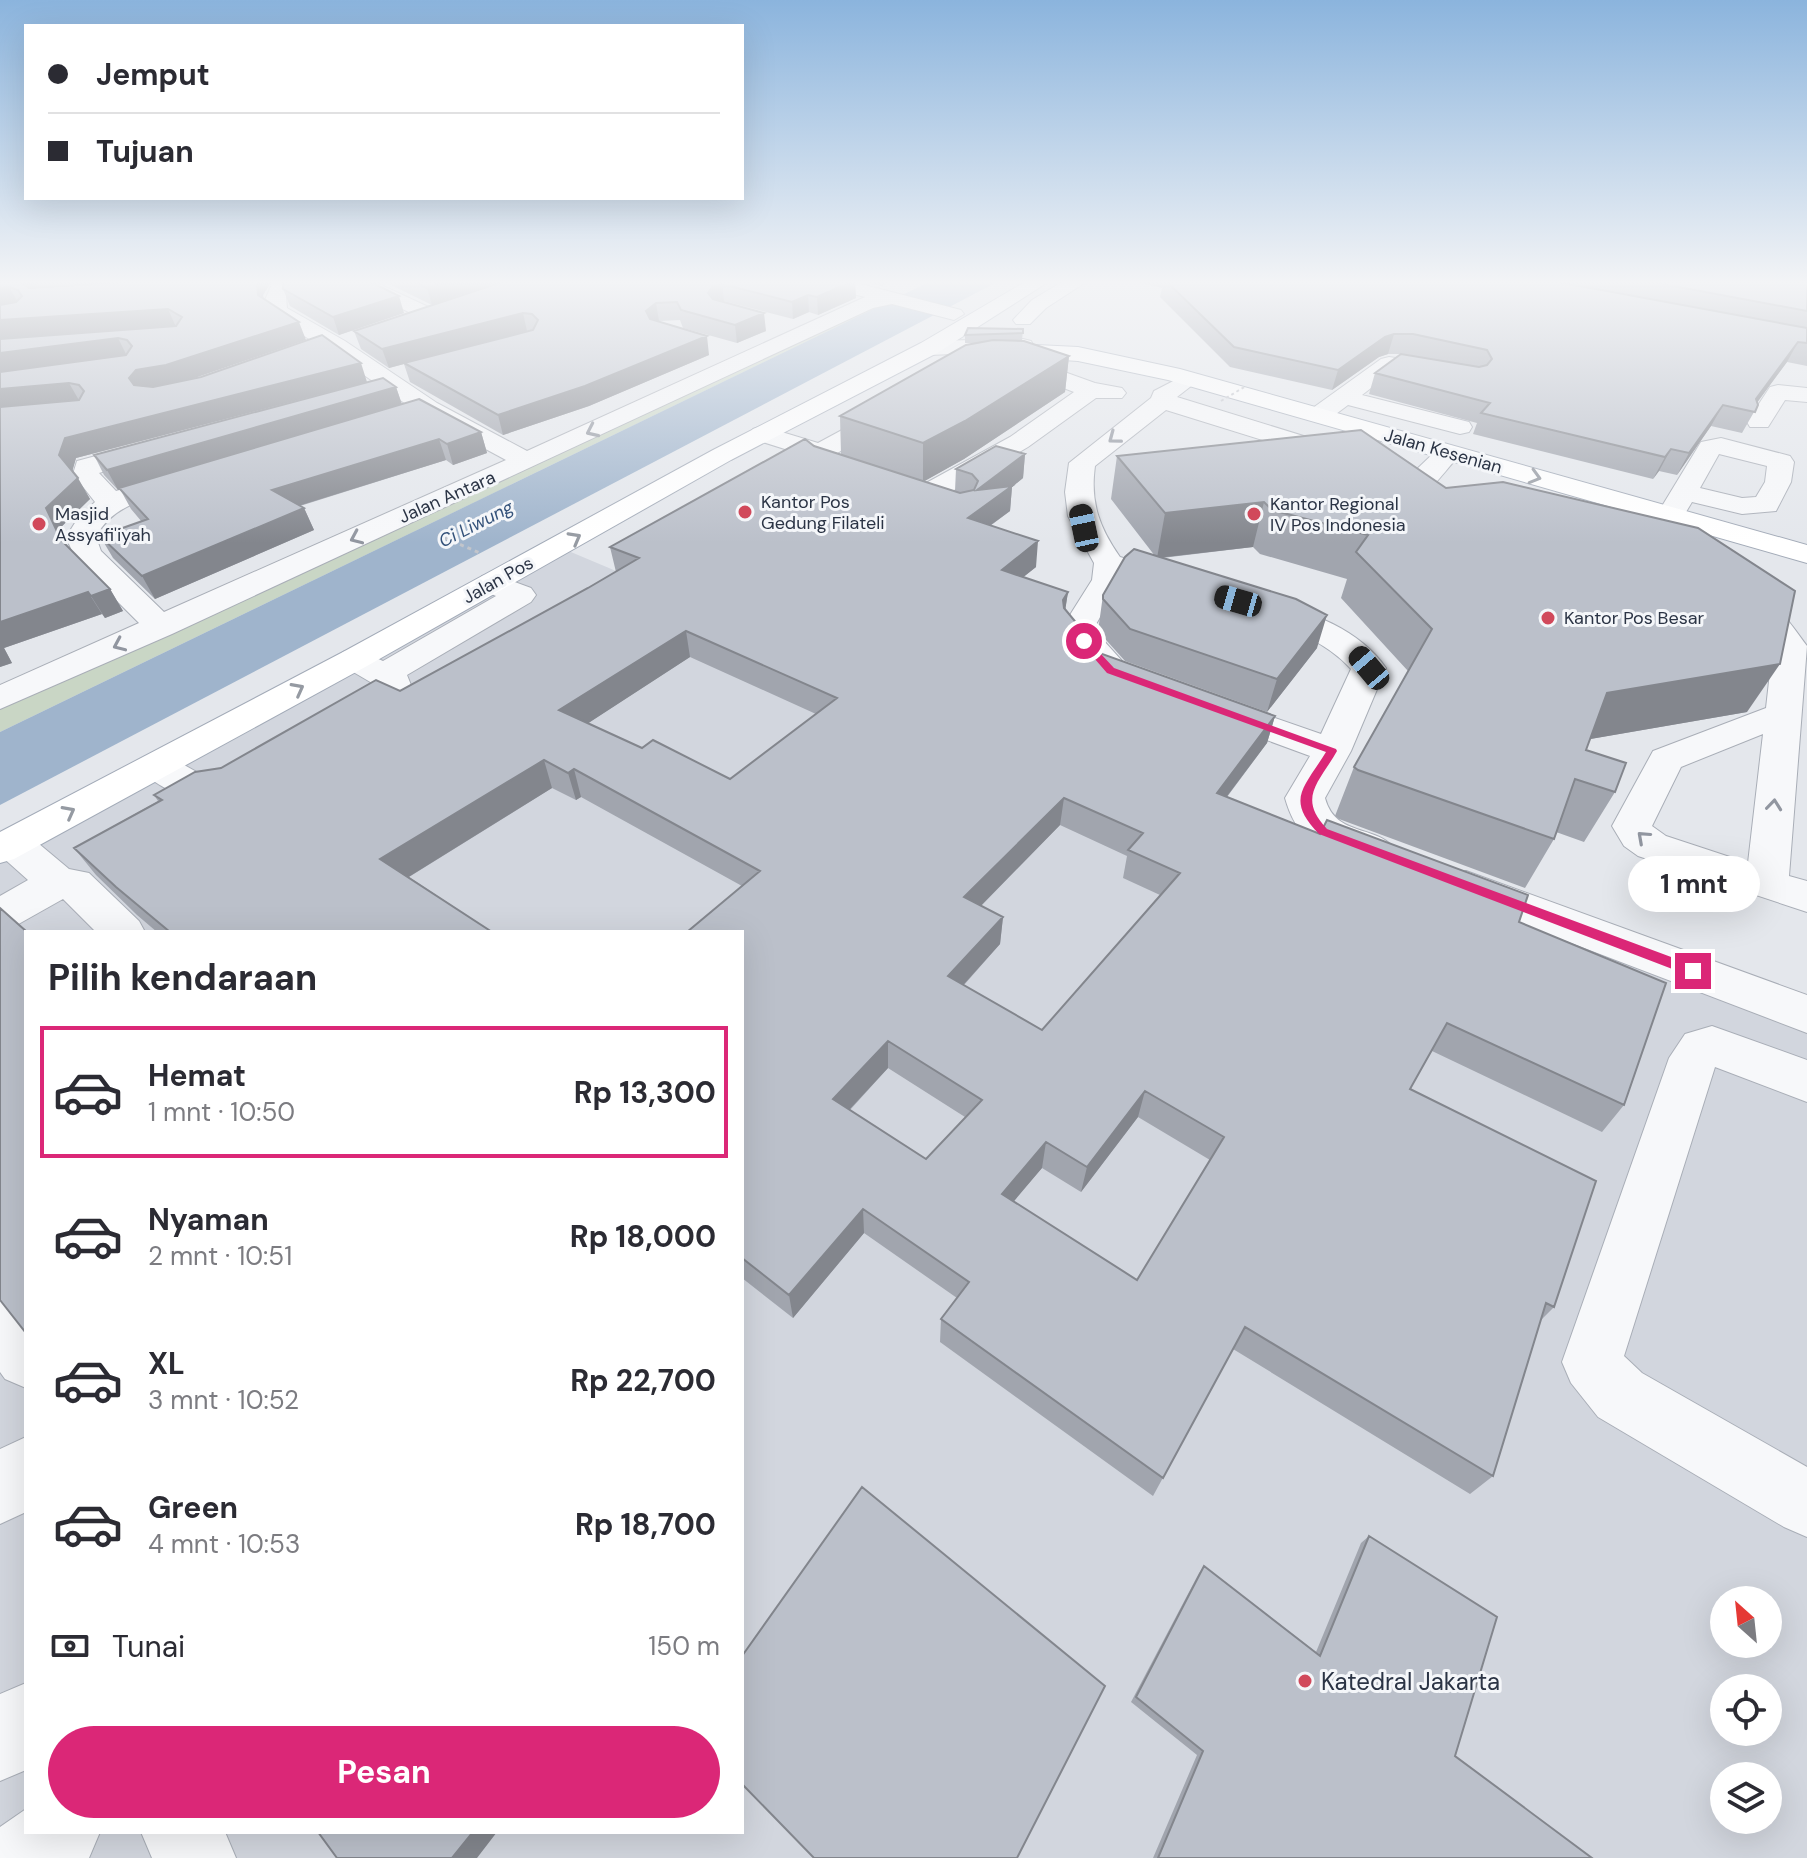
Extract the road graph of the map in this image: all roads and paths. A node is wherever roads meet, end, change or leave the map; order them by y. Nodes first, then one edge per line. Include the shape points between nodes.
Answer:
1 (368, 369) edge
2 (725, 369) edge
3 (885, 369) edge
4 (888, 369) edge
5 (897, 369) edge
6 (970, 369) edge
7 (1032, 369) edge
8 (1124, 369) edge
9 (1382, 369) edge
10 (1428, 369) edge
11 (416, 371) edge
12 (957, 371) edge
13 (882, 372) junction
14 (1458, 375) edge
15 (387, 382) junction
16 (1176, 385) junction
17 (1246, 386) dead end
18 (1091, 390) junction
19 (361, 393) edge
20 (1807, 395) edge
21 (914, 396) edge
22 (1343, 397) junction
23 (1221, 401) dead end
24 (428, 408) junction
25 (1319, 415) junction
26 (399, 416) edge
27 (1759, 422) edge
28 (762, 434) junction
29 (175, 443) edge
30 (1442, 451) junction
31 (821, 452) junction
32 (526, 461) junction
33 (1296, 469) edge
34 (198, 475) edge
35 (911, 491) junction
36 (1407, 492) edge
37 (111, 503) junction
38 (960, 507) edge
39 (429, 531) dead end
40 (1803, 551) edge
41 (1109, 563) junction
42 (488, 569) junction
43 (1720, 583) edge
44 (161, 627) junction
45 (369, 667) junction
46 (1140, 681) edge
47 (1185, 697) edge
48 (0, 698) edge
49 (1783, 714) junction
50 (305, 737) edge
51 (1332, 751) junction
52 (264, 761) edge
53 (157, 765) junction
54 (6, 846) edge
55 (58, 883) junction
56 (1767, 883) junction
57 (1807, 897) edge
58 (0, 915) edge
59 (121, 930) edge
60 (1807, 1014) edge
61 (1807, 1081) edge
62 (0, 1320) edge
63 (24, 1355) edge
64 (24, 1471) edge
65 (0, 1491) edge
66 (1807, 1504) edge
67 (24, 1722) edge
68 (0, 1743) edge
69 (58, 1834) edge
70 (181, 1834) edge
71 (24, 1858) edge
72 (196, 1858) edge

1 - 15 street
2 -> 32 street, Jalan Antara
3 - 13 main road
4 - 13 main road, Jalan Pos
5 - 13 main road
6 - 12 street
7 - 18 street
8 - 16 main road, Jalan Kesenian
9 - 22 street
10 - 14 street
11 - 15 street
13 - 28 main road, Jalan Pos
15 - 19 street
15 - 24 street
16 - 18 street via 1139,392
16 - 25 main road, Jalan Kesenian
16 - 33 street via 1181,408 1357,462
16 -> 41 street via 1082,463 1090,489 1084,528
17 - 23 path, bridge
18 - 35 street via 1019,442
20 - 27 street via 1779,391
21 - 31 street
22 - 25 street
22 - 30 street via 1467,420
24 - 26 street
24 - 32 street
25 - 30 main road, Jalan Kesenian
28 - 31 street
42 -> 28 main road, Jalan Pos
29 - 37 street via 86,467
30 - 36 street
30 -> 40 main road, Jalan Kesenian via 1676,504
31 - 35 street via 825,461
32 -> 44 street, Jalan Antara
34 - 37 street
35 - 38 street
37 - 44 street via 86,524 81,537 87,554
39 - 42 path
41 - 46 street via 1107,580 1079,633 1111,671
41 - 51 street via 1300,622 1356,653 1369,668
42 - 45 main road, Jalan Pos
43 - 49 street via 1768,616 1790,646
44 -> 48 street, Jalan Antara
45 - 50 street via 394,685
53 -> 45 main road, Jalan Pos
47 - 51 street
56 -> 49 street
56 -> 49 street via 1652,846 1632,826 1666,759
51 - 60 street via 1305,798 1308,816 1323,832
52 - 53 street via 207,789 193,788
54 -> 53 main road, Jalan Pos
54 - 55 street
55 - 58 street
55 - 59 street via 74,884
56 - 57 street
61 - 66 street via 1712,1045 1693,1058 1592,1362 1620,1395
62 - 63 street
64 - 65 street
67 - 68 street
69 - 71 street
70 - 72 street

